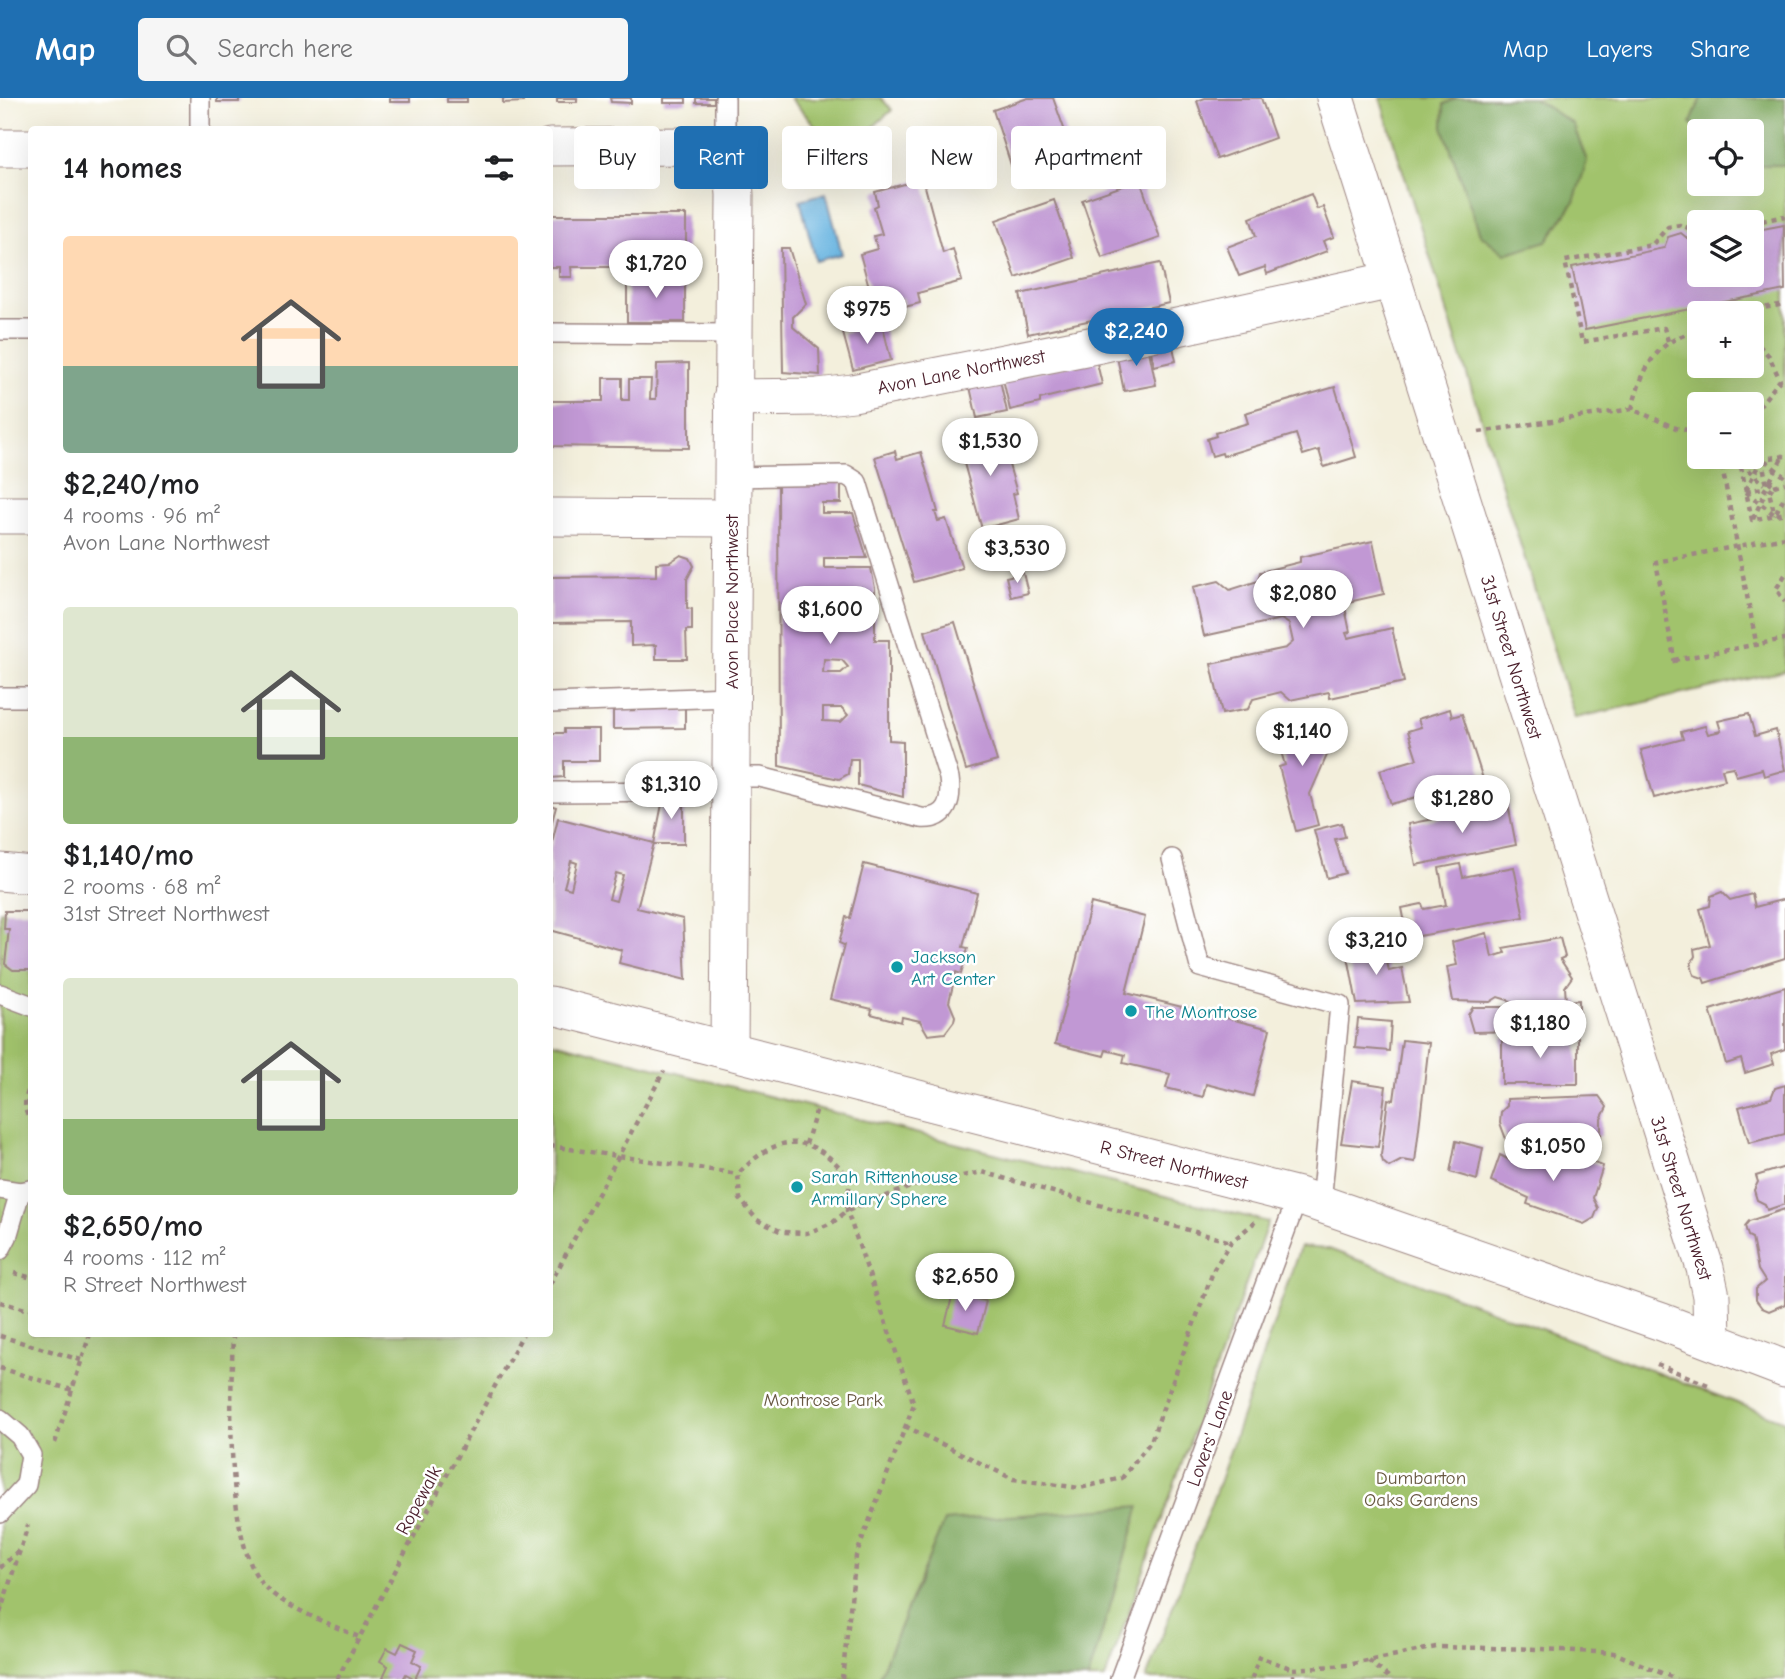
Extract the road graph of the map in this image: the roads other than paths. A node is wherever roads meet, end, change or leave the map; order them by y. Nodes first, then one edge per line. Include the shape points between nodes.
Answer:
1 (200, 98) edge
2 (725, 98) edge
3 (1335, 98) edge
4 (200, 126) edge
5 (725, 126) edge
6 (674, 146) edge
7 (553, 147) edge
8 (0, 148) edge
9 (28, 148) edge
10 (734, 189) edge
11 (1392, 279) junction
12 (0, 330) edge
13 (28, 330) edge
14 (553, 333) edge
15 (734, 334) junction
16 (732, 398) junction
17 (731, 477) junction
18 (0, 515) edge
19 (28, 515) edge
20 (553, 517) edge
21 (731, 518) junction
22 (0, 697) edge
23 (28, 697) edge
24 (731, 697) junction
25 (553, 703) edge
26 (731, 781) junction
27 (553, 792) edge
28 (1171, 859) dead end
29 (0, 872) edge
30 (28, 875) edge
31 (0, 994) edge
32 (28, 1004) edge
33 (553, 1006) edge
34 (729, 1050) junction
35 (0, 1189) edge
36 (26, 1191) edge
37 (1310, 1200) junction
38 (0, 1250) edge
39 (1712, 1340) junction
40 (1785, 1370) edge
41 (0, 1419) edge
42 (0, 1513) edge
43 (1120, 1679) edge

1 - 4 lane
2 - 5 lane
3 - 11 street, 31st Street Northwest
6 - 7 street
8 - 9 street
10 - 15 street, Avon Place Northwest
11 - 16 street, Avon Lane Northwest via 853,393
11 - 39 street, 31st Street Northwest via 1705,1268
12 - 13 lane
14 - 15 lane
15 - 16 street, Avon Place Northwest
16 - 17 street, Avon Place Northwest
17 - 21 street, Avon Place Northwest
17 - 26 lane via 846,475 857,482 952,797 945,811 933,819 761,777
18 - 19 street
20 - 21 street
21 - 24 street, Avon Place Northwest
22 - 23 lane
24 - 25 lane
24 - 26 street, Avon Place Northwest
26 - 27 lane via 701,791
26 - 34 street, Avon Place Northwest
28 - 37 lane, Lovers' Lane via 1200,967 1340,1005
29 - 30 street
31 - 32 lane
33 - 34 street, R Street Northwest
34 - 37 street, R Street Northwest
35 - 36 lane
36 - 38 lane
37 - 39 street, R Street Northwest
37 - 43 lane, Lovers' Lane
39 - 40 street, R Street Northwest
41 - 42 lane via 20,1436 31,1455 30,1471 20,1491

